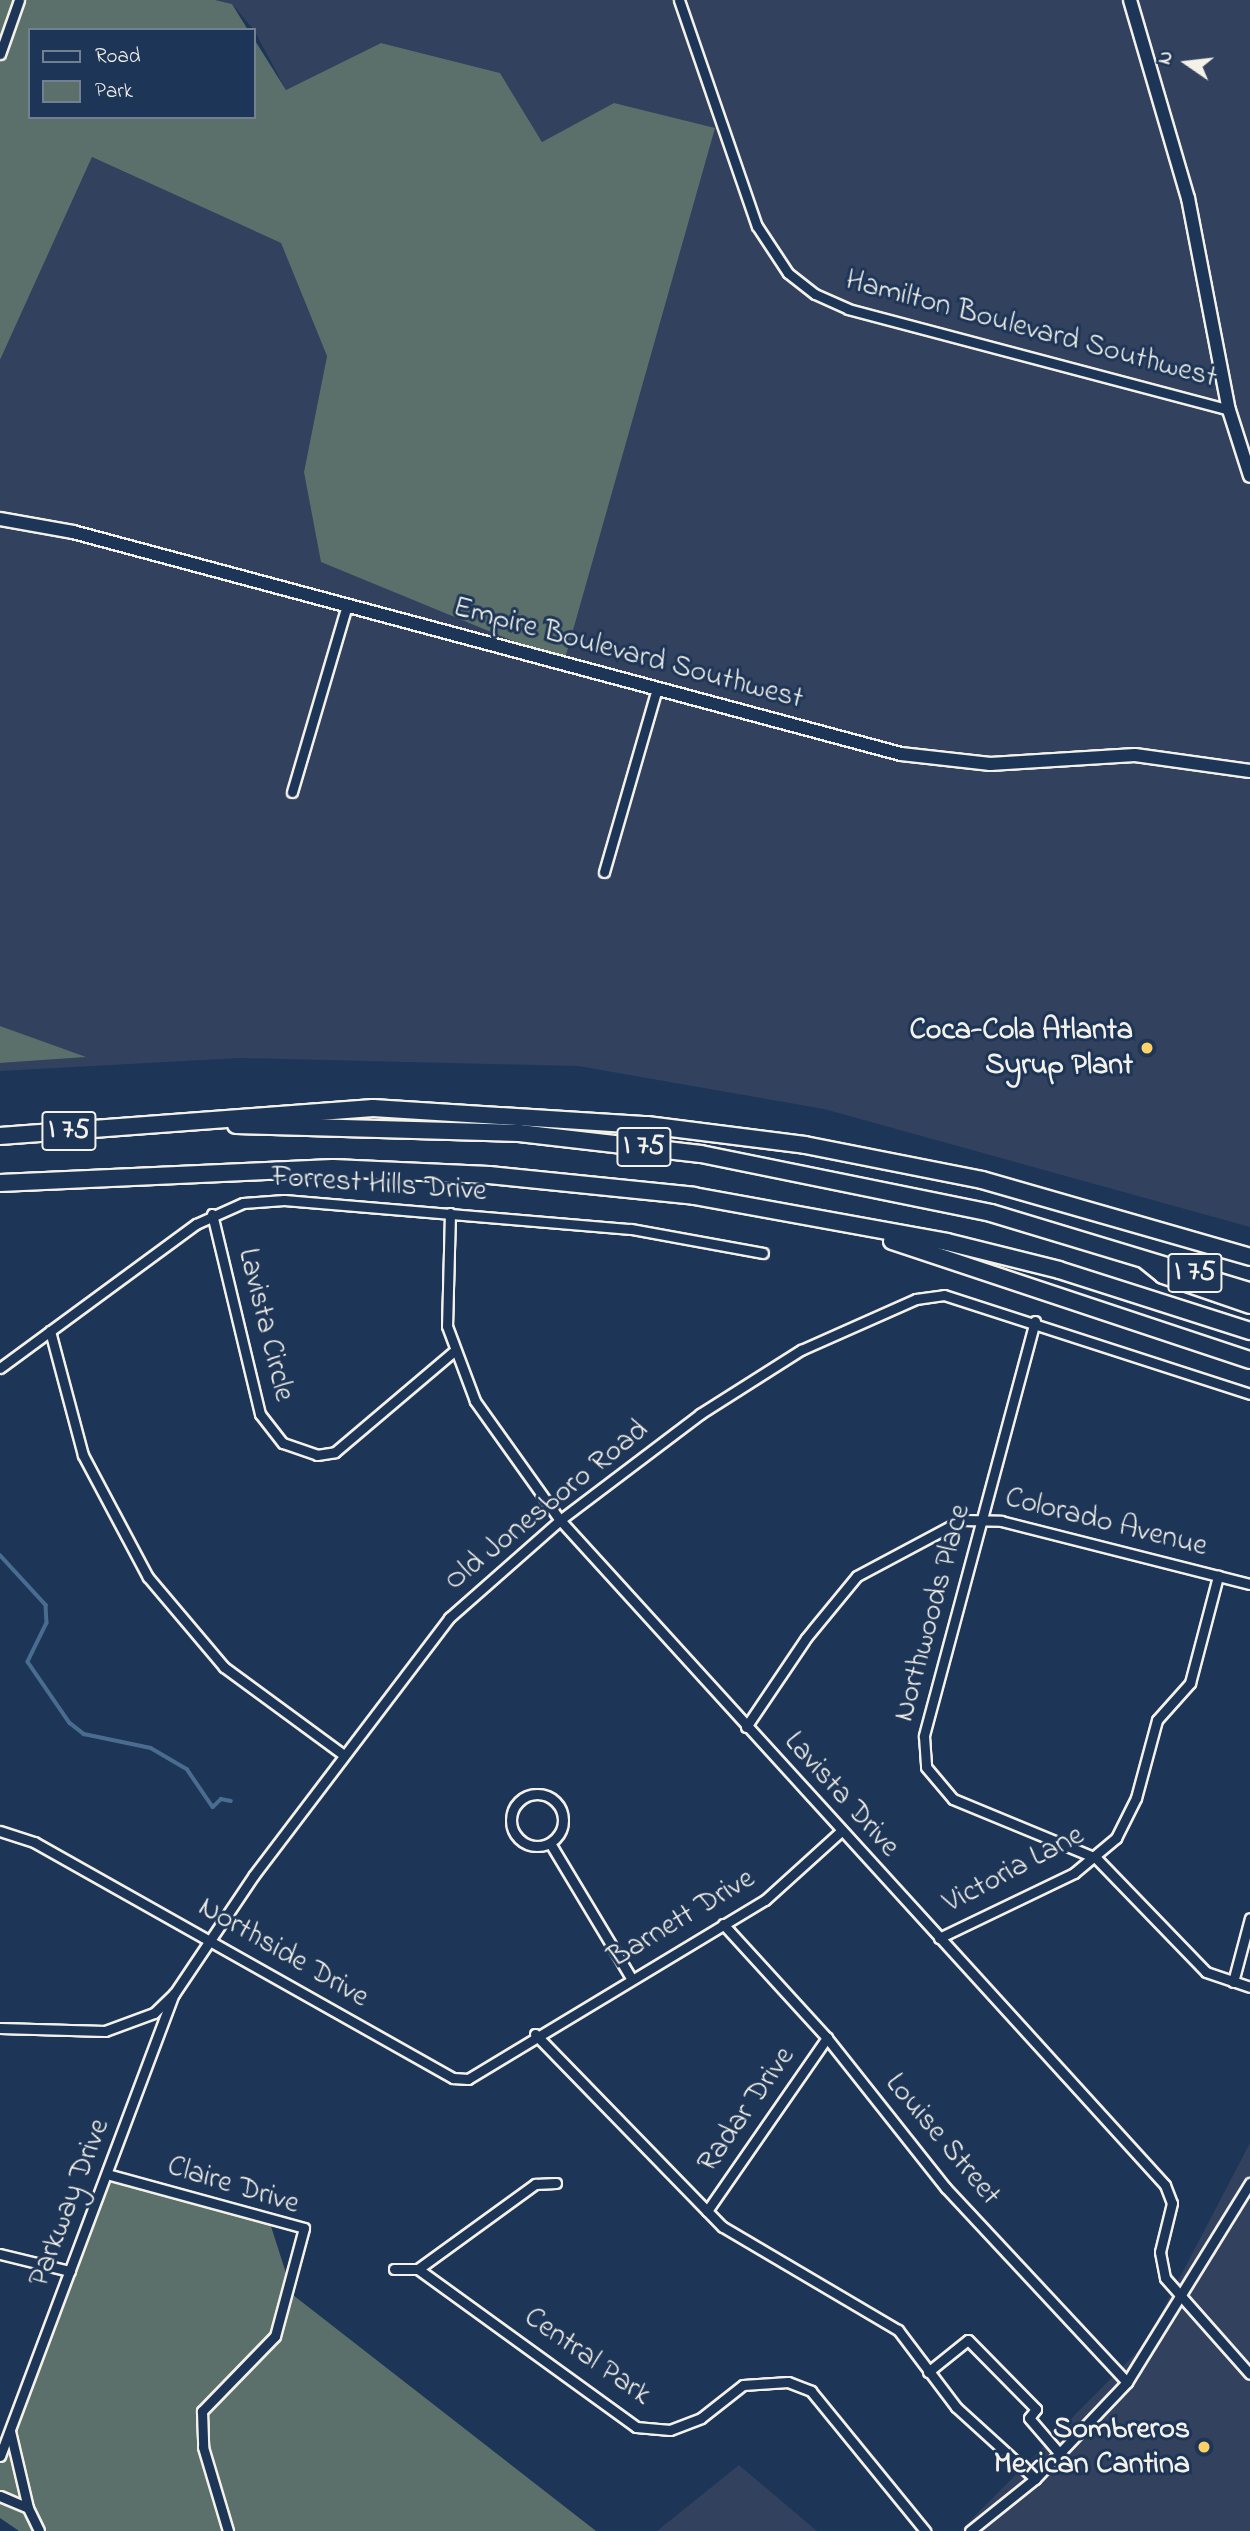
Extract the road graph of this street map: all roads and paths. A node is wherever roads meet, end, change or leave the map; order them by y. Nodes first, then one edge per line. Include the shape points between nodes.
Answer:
1 (19, 0) edge
2 (679, 0) edge
3 (1130, 0) edge
4 (0, 54) edge
5 (1229, 410) junction
6 (1250, 476) edge
7 (0, 519) edge
8 (347, 605) junction
9 (657, 688) junction
10 (1250, 771) edge
11 (292, 792) dead end
12 (604, 872) dead end
13 (137, 1126) junction
14 (0, 1136) edge
15 (0, 1182) edge
16 (450, 1213) junction
17 (212, 1214) junction
18 (832, 1222) junction
19 (763, 1253) dead end
20 (1139, 1255) junction
21 (1250, 1257) edge
22 (1250, 1291) edge
23 (1250, 1305) edge
24 (1035, 1321) junction
25 (50, 1331) junction
26 (1250, 1331) edge
27 (453, 1352) junction
28 (1250, 1360) edge
29 (0, 1368) edge
30 (1250, 1394) edge
31 (984, 1519) junction
32 (560, 1520) junction
33 (1218, 1576) junction
34 (1250, 1584) edge
35 (746, 1727) junction
36 (344, 1755) junction
37 (0, 1831) edge
38 (841, 1831) junction
39 (550, 1843) junction
40 (1096, 1858) junction
41 (1250, 1918) edge
42 (723, 1924) junction
43 (939, 1938) junction
44 (210, 1940) junction
45 (631, 1978) junction
46 (1233, 1982) junction
47 (1250, 1987) edge
48 (174, 1994) junction
49 (0, 2028) edge
50 (535, 2034) junction
51 (827, 2038) junction
52 (107, 2174) junction
53 (556, 2183) dead end
54 (1250, 2183) edge
55 (707, 2211) junction
56 (0, 2254) edge
57 (394, 2269) dead end
58 (418, 2269) junction
59 (70, 2272) junction
60 (1183, 2300) junction
61 (928, 2372) junction
62 (1250, 2374) edge
63 (1127, 2382) junction
64 (5, 2428) edge
65 (1060, 2454) junction
66 (0, 2456) edge
67 (1035, 2479) junction
68 (0, 2496) edge
69 (28, 2508) junction
70 (39, 2531) edge
71 (228, 2531) edge
72 (925, 2531) edge
73 (970, 2531) edge

1 - 4 street
2 - 5 street, Hamilton Boulevard Southwest via 757,226 788,273 815,294 848,309
3 - 5 street via 1188,198
5 - 6 street
7 - 8 street, Empire Boulevard Southwest via 73,532
8 - 9 street, Empire Boulevard Southwest
8 - 11 street
9 - 10 street, Empire Boulevard Southwest via 936,761 1135,755
9 - 12 street
13 - 14 highway, I 75
13 - 20 highway, I 75 via 309,1124 519,1133 701,1154 897,1191
13 - 21 highway via 385,1108 550,1115 745,1136 982,1180
15 - 18 highway, I 75 via 243,1170 424,1171 682,1194
16 - 17 street, Forrest Hills Drive via 284,1200
16 - 19 street, Forrest Hills Drive via 631,1229
16 - 27 street, Lavista Drive via 445,1303
17 - 25 street, Forrest Hills Drive
17 - 27 street, Lavista Circle via 260,1413 283,1443 317,1455 335,1452
18 - 26 highway, I 75 via 1059,1270
18 - 28 highway
20 - 22 highway, I 75
20 - 23 highway via 1163,1275
24 - 30 street, Old Jonesboro Road
24 - 31 street, Northwoods Place
24 - 32 street, Old Jonesboro Road via 944,1295 864,1320 738,1387
25 - 29 street, Forrest Hills Drive
25 - 36 street via 83,1455 148,1577 224,1667
27 - 32 street, Lavista Drive via 475,1401
31 - 33 street, Colorado Avenue
31 - 35 street, Colorado Avenue via 943,1527 858,1576 806,1638
31 - 40 street, Northwoods Place via 924,1736 926,1767 953,1800
32 - 35 street, Lavista Drive
32 - 36 street, Old Jonesboro Road via 449,1618
33 - 34 street, Colorado Avenue
33 - 40 street, Victoria Lane via 1190,1683 1157,1720 1130,1815
35 - 38 street, Lavista Drive
36 - 44 street, Old Jonesboro Road
37 - 44 street, Northside Drive via 34,1842
38 - 42 street, Barnett Drive via 785,1886
38 - 43 street, Lavista Drive
39 - 39 street via 562,1830 559,1805 545,1795 527,1796 514,1807 513,1832 533,1847
39 - 45 street
40 - 43 street, Victoria Lane
40 - 46 street via 1175,1944 1206,1972
41 - 46 street
42 - 45 street, Barnett Drive
42 - 51 street, Louise Street
43 - 60 street, Lavista Drive via 1165,2185 1172,2203 1160,2264
44 - 48 street, Old Jonesboro Road
44 - 50 street, Northside Drive via 453,2078 482,2075
45 - 50 street, Barnett Drive
46 - 47 street
48 - 49 street, Old Jonesboro Road via 154,2013 105,2031
48 - 52 street, Parkway Drive
50 - 55 street
51 - 55 street, Radar Drive
51 - 63 street, Louise Street via 946,2188
52 - 59 street, Parkway Drive
52 - 71 street, Claire Drive via 304,2228 275,2336 202,2411 203,2447
53 - 58 street via 534,2184
54 - 60 street
55 - 61 street via 740,2239 898,2330
56 - 59 street
57 - 58 street
58 - 72 street, Central Park via 636,2427 670,2430 701,2418 743,2385 788,2382 811,2391
59 - 64 street, Parkway Drive
60 - 62 street, Lavista Drive
60 - 63 street
61 - 65 street via 968,2340 1036,2409 1029,2418
61 - 67 street
63 - 65 street
64 - 66 street, Parkway Drive
64 - 69 street
65 - 67 street
67 - 73 street
68 - 69 street
69 - 70 street

